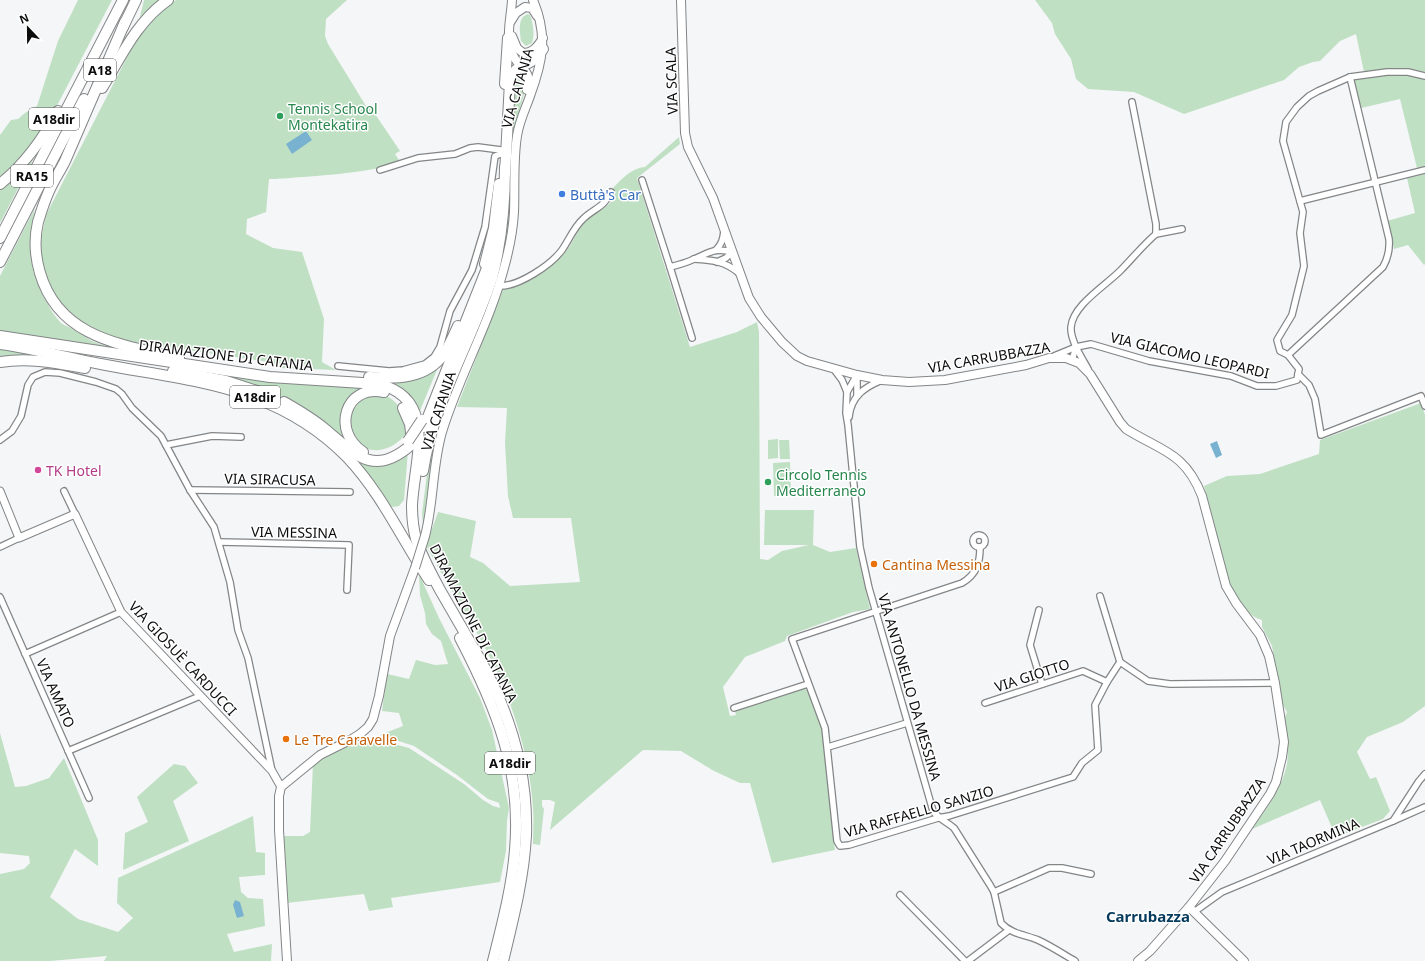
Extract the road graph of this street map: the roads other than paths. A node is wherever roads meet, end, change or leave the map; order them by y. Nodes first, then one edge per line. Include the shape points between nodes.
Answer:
1 (117, 0) edge
2 (123, 0) edge
3 (136, 0) edge
4 (168, 0) edge
5 (512, 0) edge
6 (533, 0) edge
7 (681, 0) edge
8 (509, 25) junction
9 (107, 31) junction
10 (543, 34) junction
11 (508, 38) junction
12 (99, 47) junction
13 (543, 49) junction
14 (521, 66) junction
15 (1425, 76) edge
16 (1350, 77) junction
17 (1132, 102) dead end
18 (65, 114) joint
19 (521, 118) junction
20 (78, 120) junction
21 (501, 152) junction
22 (693, 160) joint
23 (505, 167) junction
24 (380, 170) dead end
25 (1425, 170) edge
26 (642, 180) dead end
27 (1375, 182) junction
28 (0, 184) edge
29 (611, 192) dead end
30 (1300, 201) junction
31 (724, 228) junction
32 (1182, 229) dead end
33 (1156, 234) junction
34 (0, 238) edge
35 (716, 250) junction
36 (732, 252) junction
37 (694, 259) junction
38 (0, 262) edge
39 (717, 262) junction
40 (670, 267) junction
41 (740, 274) junction
42 (499, 286) junction
43 (469, 307) junction
44 (0, 336) edge
45 (692, 338) dead end
46 (0, 344) edge
47 (1091, 344) junction
48 (20, 347) junction
49 (1076, 347) junction
50 (1081, 355) junction
51 (1288, 355) junction
52 (1049, 358) junction
53 (159, 361) junction
54 (1074, 361) junction
55 (0, 362) edge
56 (201, 362) junction
57 (338, 366) dead end
58 (833, 368) junction
59 (241, 373) junction
60 (1090, 374) junction
61 (1298, 374) junction
62 (857, 375) junction
63 (882, 380) junction
64 (847, 392) junction
65 (857, 395) junction
66 (257, 398) junction
67 (1425, 406) edge
68 (423, 424) junction
69 (848, 425) junction
70 (242, 437) dead end
71 (0, 440) edge
72 (409, 443) junction
73 (166, 445) junction
74 (190, 490) junction
75 (64, 491) dead end
76 (0, 492) edge
77 (350, 492) dead end
78 (75, 514) junction
79 (19, 538) junction
80 (219, 542) junction
81 (0, 547) edge
82 (980, 547) dead end
83 (429, 581) junction
84 (347, 590) dead end
85 (1100, 596) dead end
86 (0, 598) edge
87 (1039, 610) dead end
88 (121, 612) junction
89 (875, 612) junction
90 (25, 654) junction
91 (481, 662) junction
92 (1120, 662) junction
93 (1107, 682) junction
94 (1275, 683) junction
95 (808, 684) junction
96 (1042, 684) junction
97 (200, 696) junction
98 (985, 703) dead end
99 (734, 708) dead end
100 (907, 723) junction
101 (828, 747) junction
102 (68, 751) junction
103 (272, 772) junction
104 (1425, 776) edge
105 (281, 787) junction
106 (89, 798) dead end
107 (1425, 807) edge
108 (938, 818) junction
109 (1393, 821) junction
110 (1091, 874) dead end
111 (994, 892) junction
112 (900, 894) dead end
113 (1192, 909) junction
114 (1009, 930) junction
115 (287, 961) edge
116 (493, 961) edge
117 (503, 961) edge
118 (967, 961) edge
119 (1075, 961) edge
120 (1138, 961) edge
121 (1244, 961) edge

1 - 9 highway
2 - 9 highway, A18
3 - 20 highway
4 - 20 highway via 141,25
5 - 8 main road
6 - 10 main road, VIA CATANIA
7 - 22 main road, VIA SCALA via 685,134
8 - 10 main road via 522,9 532,8
8 - 10 main road via 517,48 523,53 534,50
8 - 11 main road
9 - 12 highway, A18
10 - 13 main road, VIA CATANIA
11 - 14 main road via 514,58
11 - 21 highway
12 - 18 highway, A18
12 - 28 highway, A18dir via 78,75 35,148
13 - 14 highway via 537,57
13 - 19 main road, VIA CATANIA via 531,95
14 - 19 main road via 530,80
14 - 23 highway via 510,82
15 - 16 street, VIA GIACOMO LEOPARDI via 1408,72 1387,72
16 - 27 street
16 - 30 street, VIA GIACOMO LEOPARDI via 1309,96 1286,122 1283,140
17 - 33 street
18 - 34 highway, RA15
19 - 42 main road, VIA CATANIA via 516,148 512,229
20 - 38 highway, RA15 via 52,160
20 - 56 highway via 64,162 49,191 38,223 36,258 48,293 70,320 98,337 132,348
21 - 24 street via 470,148 455,154 418,158
21 - 43 highway via 494,228 483,272
21 - 57 street, VIA CATANIA via 495,156 485,226 472,270 450,311 440,347 434,356 417,368 404,370
22 - 31 main road, VIA CARRUBBAZZA
23 - 68 highway via 500,217 491,258
23 - 91 highway via 505,203 494,268 487,292 431,432 424,462 418,512 423,546
25 - 27 street
26 - 40 street
27 - 30 street
27 - 51 street via 1390,239 1387,260 1383,267
29 - 42 street via 604,205 578,224 553,260 511,285
30 - 51 street, VIA GIACOMO LEOPARDI via 1303,212 1300,233 1304,266 1292,315 1277,340 1280,351
31 - 35 street via 723,239
31 - 36 main road, VIA CARRUBBAZZA
32 - 33 street
33 - 49 street via 1077,312 1072,320 1071,332
35 - 36 street
35 - 37 street
36 - 39 street
36 - 41 main road, VIA CARRUBBAZZA
37 - 39 street
37 - 40 street
39 - 41 street via 729,266
40 - 45 street
41 - 58 main road, VIA CARRUBBAZZA via 749,298 761,317 791,351 807,361
42 - 105 main road, VIA CATANIA, bridge via 442,431 424,536 390,636 373,718 360,734 320,755
43 - 56 highway via 440,359 429,368 403,378 276,371
43 - 68 highway
44 - 53 highway, DIRAMAZIONE DI CATANIA / A18dir
46 - 48 highway, DIRAMAZIONE DI CATANIA / A18dir
47 - 49 street, VIA GIACOMO LEOPARDI
47 - 50 street
47 - 61 street, VIA GIACOMO LEOPARDI via 1149,361 1231,376 1258,386 1276,386 1297,380
48 - 66 highway, DIRAMAZIONE DI CATANIA / A18dir via 212,384
48 - 72 highway via 212,377 239,385 278,399 301,412 352,453 366,459 378,461 393,458 404,451
49 - 50 street
49 - 52 street, VIA GIACOMO LEOPARDI
49 - 54 street
50 - 54 street
50 - 60 street
51 - 61 street, VIA GIACOMO LEOPARDI via 1299,369
52 - 54 main road, VIA CARRUBBAZZA via 1059,357
52 - 63 main road, VIA CARRUBBAZZA via 944,380
53 - 56 highway
53 - 59 highway, DIRAMAZIONE DI CATANIA / A18dir
54 - 60 main road, VIA CARRUBBAZZA
55 - 66 highway via 44,361 239,397
56 - 59 highway
58 - 62 main road, VIA CARRUBBAZZA
58 - 64 street
59 - 91 highway, DIRAMAZIONE DI CATANIA / A18dir via 378,384 392,388 404,397 413,410 419,429 412,504 416,538 435,581
60 - 94 main road, VIA CARRUBBAZZA via 1126,429 1174,456 1191,473 1202,496 1226,586 1266,646
61 - 67 street via 1309,385 1316,399 1321,435 1422,396
62 - 63 main road, VIA CARRUBBAZZA
62 - 64 street
62 - 65 street
63 - 65 street via 863,389
64 - 69 street, VIA ANTONELLO DA MESSINA
65 - 69 street via 850,411
66 - 83 highway, DIRAMAZIONE DI CATANIA / A18dir via 298,418 347,458 380,498
68 - 72 highway, bridge
69 - 89 street, VIA ANTONELLO DA MESSINA via 860,547
70 - 73 street via 212,436
71 - 73 street via 12,431 21,416 28,385 33,378 45,372 60,373 116,389 161,436
72 - 83 highway via 387,455 373,456 363,453 353,445 346,428 345,417 349,406 361,394 377,390 394,397 406,412 412,441 407,521
73 - 74 street
74 - 77 street, VIA SIRACUSA
74 - 80 street via 210,520
75 - 78 street, VIA GIOSUÈ CARDUCCI
76 - 79 street
78 - 79 street
78 - 88 street, VIA GIOSUÈ CARDUCCI
79 - 81 street
80 - 84 street, VIA MESSINA via 348,545
80 - 103 street via 230,582 238,630 248,658
82 - 89 street, VIA RAFFAELLO SANZIO via 977,569 969,579
83 - 116 highway, DIRAMAZIONE DI CATANIA / A18dir via 485,690 504,740 512,773 516,806 515,852 508,899
85 - 92 street
86 - 90 street, VIA AMATO
87 - 96 street via 1030,645
88 - 90 street
88 - 97 street, VIA GIOSUÈ CARDUCCI
89 - 95 street, VIA RAFFAELLO SANZIO via 792,639
89 - 100 street, VIA ANTONELLO DA MESSINA
90 - 102 street, VIA AMATO
91 - 117 highway, DIRAMAZIONE DI CATANIA / A18dir via 513,737 525,799 526,835 522,875
92 - 93 street, VIA RAFFAELLO SANZIO
92 - 94 street via 1148,681 1170,684
93 - 96 street, VIA GIOTTO via 1083,671
93 - 108 street, VIA RAFFAELLO SANZIO via 1095,705 1098,750 1082,763 1073,777
94 - 113 main road, VIA CARRUBBAZZA via 1284,742 1276,782
95 - 99 street
95 - 101 street, VIA RAFFAELLO SANZIO via 823,721
96 - 98 street, VIA GIOTTO
97 - 102 street
97 - 103 street, VIA GIOSUÈ CARDUCCI
100 - 101 street
100 - 108 street, VIA ANTONELLO DA MESSINA via 933,811
101 - 108 street, VIA RAFFAELLO SANZIO via 837,841 840,846
102 - 106 street, VIA AMATO
103 - 105 street, VIA GIOSUÈ CARDUCCI
104 - 109 street
105 - 115 main road via 279,830
107 - 109 street, VIA TAORMINA
108 - 111 street via 954,828
109 - 113 street, VIA TAORMINA via 1222,892
110 - 111 street via 1049,868
111 - 114 street via 1001,923
112 - 118 street
113 - 120 main road, VIA CARRUBBAZZA
113 - 121 main road
114 - 118 street
114 - 119 street via 1038,940

